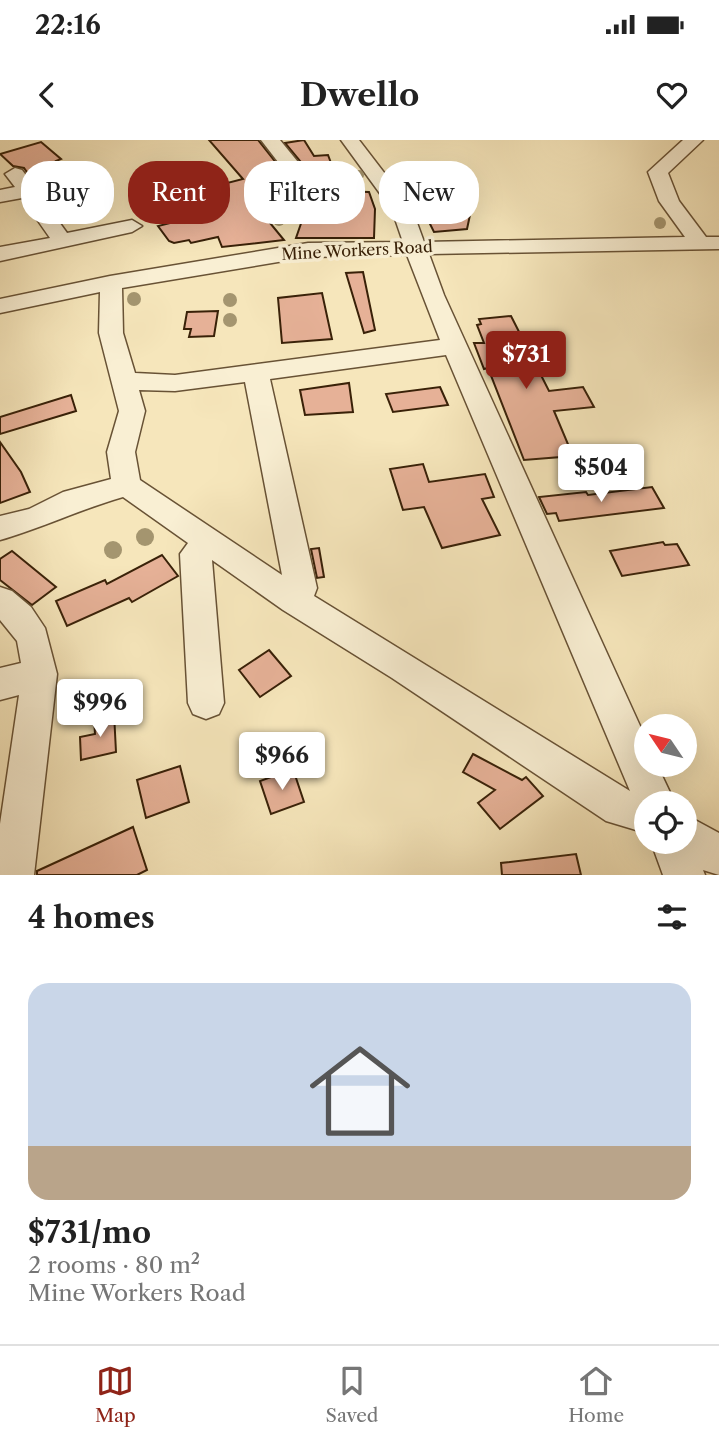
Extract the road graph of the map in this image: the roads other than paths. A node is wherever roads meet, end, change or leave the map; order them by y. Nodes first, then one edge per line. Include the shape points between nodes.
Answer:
1 (270, 140) edge
2 (350, 140) edge
3 (694, 140) edge
4 (287, 161) edge
5 (21, 189) edge
6 (0, 196) edge
7 (51, 224) edge
8 (132, 226) dead end
9 (62, 240) junction
10 (710, 243) edge
11 (414, 246) junction
12 (0, 254) edge
13 (110, 283) junction
14 (0, 306) edge
15 (454, 346) junction
16 (256, 363) junction
17 (125, 381) junction
18 (127, 485) junction
19 (37, 517) junction
20 (0, 528) edge
21 (208, 541) junction
22 (0, 543) edge
23 (0, 600) edge
24 (295, 601) junction
25 (40, 674) junction
26 (0, 684) edge
27 (206, 703) dead end
28 (650, 791) edge
29 (634, 811) edge
30 (697, 843) edge
31 (676, 854) edge
32 (719, 857) edge
33 (13, 875) edge
34 (684, 875) edge

1 - 4 street
2 - 11 street via 402,209
3 - 10 street via 657,172 674,210
5 - 6 street
7 - 9 street
8 - 9 street
9 - 12 street
10 - 11 street, Mine Workers Road
11 - 13 street, Mine Workers Road via 277,254
11 - 15 street
13 - 14 street, Mine Workers Road
13 - 17 street via 111,333
15 - 16 street
15 - 28 street
16 - 17 street via 175,383
16 - 24 street via 264,427 301,588
17 - 18 street via 132,411 121,452
18 - 19 street via 73,500
18 - 21 street
19 - 20 street
19 - 22 street
21 - 24 street
21 - 27 street via 196,554
23 - 25 street via 33,638
24 - 29 street via 620,807
25 - 26 street
25 - 33 street
30 - 32 street
31 - 34 street

